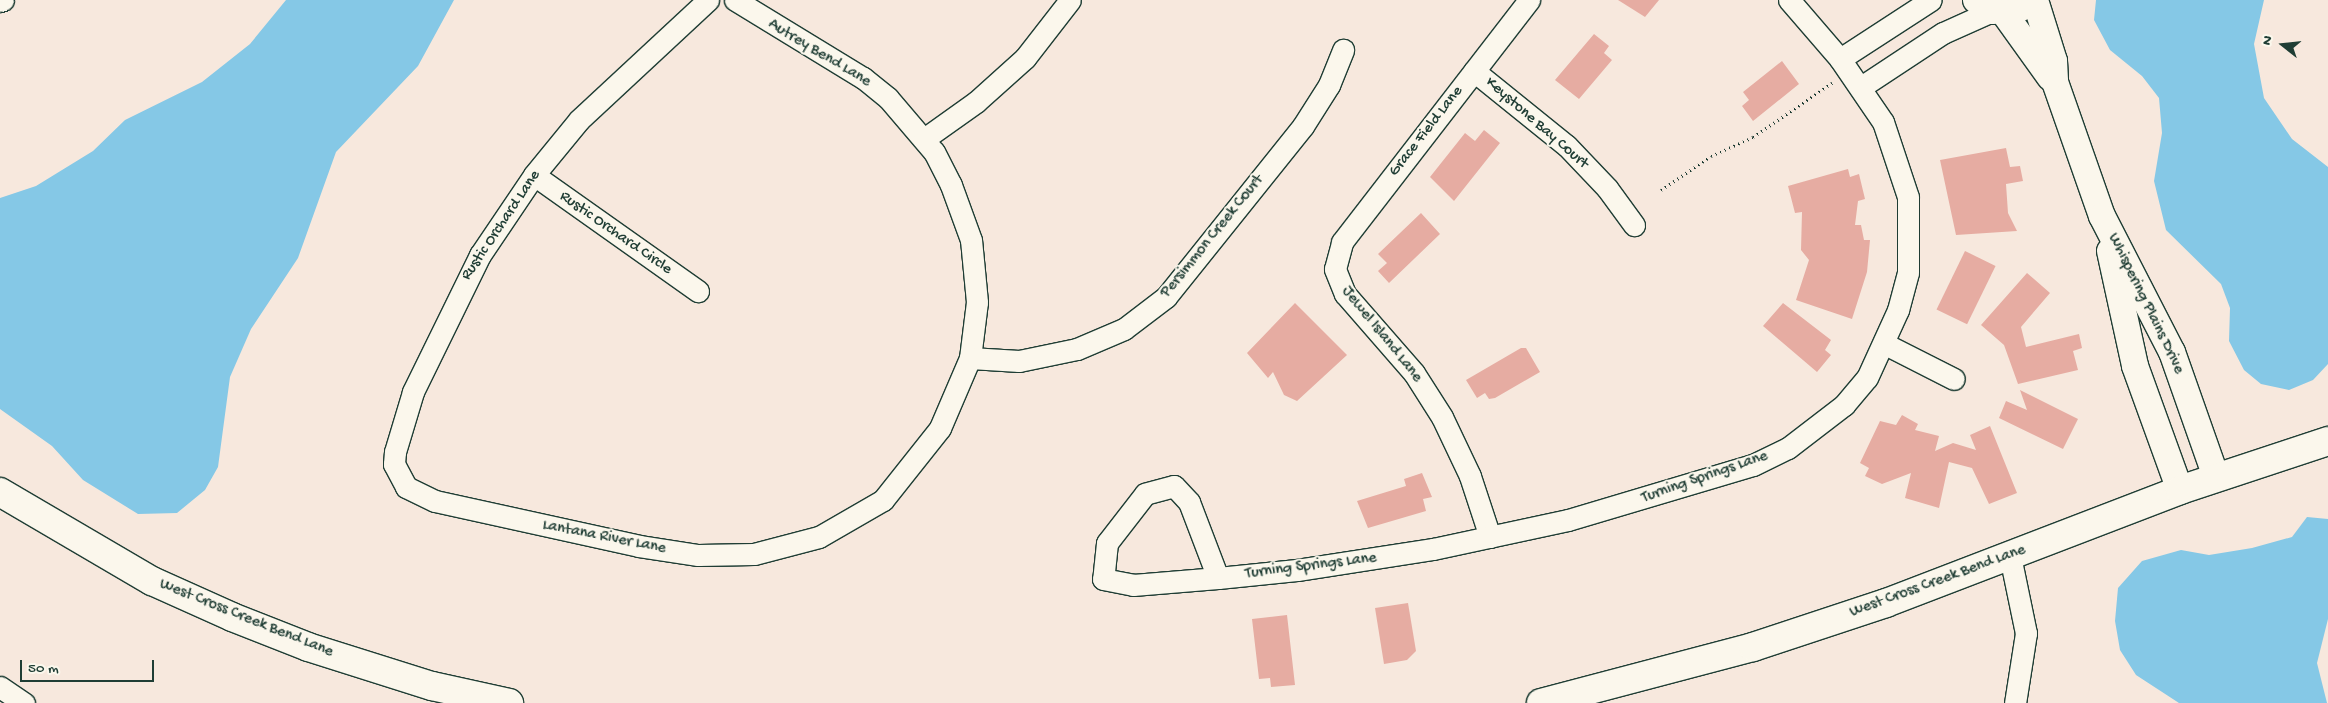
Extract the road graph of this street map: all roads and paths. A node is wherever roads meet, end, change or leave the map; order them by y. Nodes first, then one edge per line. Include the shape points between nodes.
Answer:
1 (708, 0) edge
2 (735, 0) edge
3 (1070, 0) edge
4 (1529, 0) edge
5 (1788, 0) edge
6 (1931, 0) edge
7 (2033, 0) edge
8 (1990, 8) edge
9 (1343, 50) dead end
10 (1840, 59) junction
11 (1474, 71) junction
12 (2055, 82) junction
13 (1832, 83) dead end
14 (1861, 87) junction
15 (924, 139) junction
16 (534, 175) junction
17 (1662, 190) dead end
18 (2102, 216) junction
19 (1634, 225) dead end
20 (1335, 269) joint
21 (698, 291) dead end
22 (1885, 344) junction
23 (970, 358) junction
24 (1954, 379) dead end
25 (2328, 441) edge
26 (398, 476) joint
27 (2216, 477) junction
28 (2180, 490) junction
29 (0, 492) edge
30 (819, 537) joint
31 (1490, 537) junction
32 (2010, 556) junction
33 (1218, 578) junction
34 (0, 687) edge
35 (24, 703) edge
36 (510, 703) edge
37 (1541, 703) edge
38 (2015, 703) edge

1 - 16 street, Rustic Orchard Lane via 580,120
2 - 15 street, Autrey Bend Lane via 863,78
3 - 15 street via 1025,58 976,102
4 - 11 street, Grace Field Lane
5 - 10 street, Turning Springs Lane
6 - 10 street
7 - 8 street
7 - 12 street, Whispering Plains Drive via 2054,61
8 - 12 street, Whispering Plains Drive
8 - 14 street
9 - 23 street, Persimmon Creek Court via 1312,112 1166,297 1124,329 1077,349 1020,361
10 - 14 street, Turning Springs Lane
11 - 19 street, Keystone Bay Court via 1567,146 1607,188
11 - 20 street, Grace Field Lane via 1342,242
12 - 18 street, Whispering Plains Drive
13 - 17 path via 1753,136 1711,156
14 - 22 street, Turning Springs Lane via 1896,151 1908,197 1908,272
15 - 23 street, Autrey Bend Lane via 951,185 971,240 977,302
16 - 21 street, Rustic Orchard Circle
16 - 26 street, Rustic Orchard Lane via 480,255 434,342 395,452
18 - 27 street, Whispering Plains Drive via 2172,352
18 - 28 street, Whispering Plains Drive via 2135,366
20 - 31 street, Jewel Island Lane via 1345,294 1414,373 1442,417 1470,476
22 - 24 street
22 - 31 street, Turning Springs Lane via 1844,405 1788,448 1754,465 1568,520
23 - 30 street, Autrey Bend Lane via 940,428 905,478 883,500
25 - 27 main road, West Cross Creek Bend Lane
26 - 30 street, Lantana River Lane via 406,488 435,501 668,551 754,554
27 - 28 main road, West Cross Creek Bend Lane
28 - 32 main road, West Cross Creek Bend Lane
29 - 36 main road, West Cross Creek Bend Lane via 152,581 241,620 308,647 432,686
31 - 33 street, Turning Springs Lane via 1370,561
32 - 37 main road, West Cross Creek Bend Lane via 1886,603 1754,646
32 - 38 street via 2026,632
33 - 33 street, Turning Springs Lane via 1189,502 1174,486 1146,494 1107,543 1102,579 1133,585
34 - 35 street

